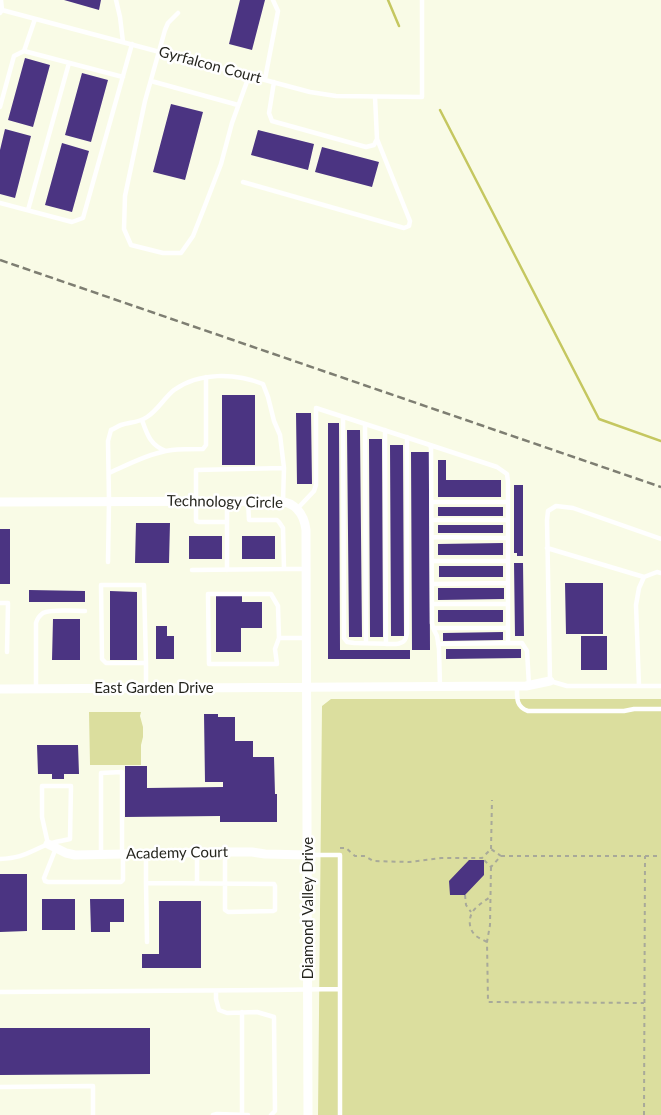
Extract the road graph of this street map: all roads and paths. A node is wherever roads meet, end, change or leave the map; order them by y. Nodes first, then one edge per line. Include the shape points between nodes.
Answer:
1 (1, 0) edge
2 (116, 0) edge
3 (273, 0) edge
4 (422, 0) edge
5 (1, 11) edge
6 (178, 13) dead end
7 (35, 19) junction
8 (123, 42) junction
9 (132, 44) junction
10 (24, 51) junction
11 (160, 52) junction
12 (69, 63) junction
13 (249, 76) junction
14 (123, 77) junction
15 (264, 79) junction
16 (151, 81) junction
17 (274, 82) junction
18 (375, 97) junction
19 (238, 105) junction
20 (0, 107) edge
21 (377, 139) junction
22 (243, 182) dead end
23 (0, 203) edge
24 (28, 210) junction
25 (206, 377) junction
26 (343, 417) junction
27 (142, 420) junction
28 (365, 424) junction
29 (385, 430) junction
30 (406, 437) junction
31 (430, 445) junction
32 (166, 451) junction
33 (284, 468) junction
34 (109, 473) junction
35 (109, 501) junction
36 (196, 501) junction
37 (227, 501) junction
38 (248, 501) junction
39 (283, 501) junction
40 (0, 502) edge
41 (432, 502) junction
42 (508, 502) junction
43 (297, 509) junction
44 (432, 520) junction
45 (508, 520) junction
46 (227, 522) junction
47 (432, 537) junction
48 (508, 538) junction
49 (661, 539) edge
50 (547, 548) junction
51 (432, 561) junction
52 (508, 561) junction
53 (108, 562) dead end
54 (284, 569) junction
55 (306, 569) junction
56 (192, 570) dead end
57 (227, 570) junction
58 (661, 573) edge
59 (644, 577) junction
60 (508, 583) junction
61 (432, 584) junction
62 (0, 603) edge
63 (432, 604) junction
64 (508, 604) junction
65 (84, 611) dead end
66 (433, 628) junction
67 (508, 628) junction
68 (280, 638) junction
69 (307, 638) junction
70 (366, 643) junction
71 (508, 643) junction
72 (386, 644) junction
73 (438, 644) junction
74 (8, 652) dead end
75 (146, 663) junction
76 (550, 681) junction
77 (529, 685) junction
78 (440, 686) junction
79 (517, 686) junction
80 (638, 686) junction
81 (661, 686) edge
82 (307, 687) junction
83 (36, 688) junction
84 (146, 688) junction
85 (0, 689) edge
86 (661, 709) edge
87 (492, 800) dead end
88 (52, 846) junction
89 (338, 848) dead end
90 (491, 849) junction
91 (197, 852) junction
92 (225, 852) junction
93 (146, 853) junction
94 (102, 854) junction
95 (122, 854) junction
96 (308, 855) junction
97 (501, 856) junction
98 (645, 856) junction
99 (661, 856) edge
100 (482, 858) junction
101 (0, 859) edge
102 (491, 867) junction
103 (146, 883) junction
104 (197, 883) junction
105 (225, 883) junction
106 (464, 895) dead end
107 (490, 896) junction
108 (472, 912) junction
109 (147, 942) dead end
110 (487, 942) junction
111 (340, 989) junction
112 (308, 990) junction
113 (216, 991) junction
114 (0, 992) edge
115 (644, 1003) junction
116 (242, 1012) junction
117 (0, 1087) edge
118 (242, 1114) edge
119 (93, 1115) edge
120 (213, 1115) edge
121 (248, 1115) edge
122 (271, 1115) edge
123 (308, 1115) edge
124 (340, 1115) edge
125 (644, 1115) edge

1 - 5 lane
2 - 8 lane
3 - 15 lane via 278,10
4 - 18 lane, Gyrfalcon Court via 422,97
5 - 7 lane, Gyrfalcon Court
6 - 11 lane via 168,23
7 - 8 lane, Gyrfalcon Court
7 - 10 lane
8 - 9 lane, Gyrfalcon Court
9 - 11 lane, Gyrfalcon Court
9 - 14 lane
10 - 12 lane
10 - 20 lane via 14,56
11 - 13 lane, Gyrfalcon Court
11 - 16 lane
12 - 14 lane
12 - 24 lane
13 - 15 lane, Gyrfalcon Court
13 - 19 lane
14 - 24 lane via 83,218 72,222
15 - 17 lane, Gyrfalcon Court
16 - 19 lane
16 - 19 lane via 125,196 124,228 131,245 163,253 181,253 185,248 193,236 221,164
17 - 18 lane, Gyrfalcon Court via 336,96
17 - 21 lane via 269,113 272,121 366,147 374,145
18 - 21 lane
21 - 22 lane via 410,221 404,228
23 - 24 lane
25 - 27 lane via 187,382 172,391
25 - 32 lane via 206,445 203,449
25 - 33 lane via 250,379 263,384 280,435
26 - 28 lane
26 - 43 lane via 316,408 315,489
26 - 70 lane via 344,638 347,642
27 - 32 lane via 148,436
27 - 34 lane via 111,430
28 - 29 lane
28 - 70 lane
29 - 30 lane
29 - 72 lane
30 - 31 lane
30 - 72 lane via 407,632 402,643
31 - 41 lane
31 - 42 lane via 497,467 507,474
32 - 34 lane
33 - 36 lane via 196,470
33 - 39 lane
34 - 35 lane
35 - 36 street, Technology Circle
35 - 40 street, Technology Circle
35 - 53 lane
36 - 37 street, Technology Circle
36 - 46 lane via 196,522
37 - 38 street, Technology Circle
37 - 46 lane
38 - 39 street, Technology Circle
38 - 54 lane via 249,520 277,520 282,524
39 - 43 street, Technology Circle
41 - 42 lane
41 - 44 lane
42 - 45 lane
43 - 55 street, Technology Circle via 305,523
44 - 45 lane
44 - 47 lane
45 - 48 lane
46 - 57 lane
47 - 48 lane
47 - 51 lane
48 - 52 lane
49 - 50 lane via 573,508 556,506 548,511
50 - 59 lane
50 - 76 lane
51 - 52 lane
51 - 61 lane
52 - 60 lane
54 - 55 lane
54 - 57 lane
55 - 69 street, Technology Circle
56 - 57 lane
58 - 59 lane
59 - 80 lane via 638,588 636,605
60 - 61 lane
60 - 64 lane
61 - 63 lane
62 - 74 lane via 8,603
63 - 64 lane
63 - 66 lane
64 - 67 lane
65 - 83 lane via 48,611 38,618
66 - 67 lane
66 - 73 lane
67 - 71 lane
68 - 68 lane via 275,648 277,664 209,664 208,594 271,594 278,606
68 - 69 lane
69 - 82 street, Technology Circle
70 - 72 lane
71 - 73 lane
71 - 77 lane via 522,643 527,651
73 - 78 lane
75 - 75 lane via 106,662 102,659 101,585 144,585
75 - 84 lane
76 - 77 street, East Garden Drive
76 - 80 lane via 567,686
77 - 79 street, East Garden Drive
78 - 79 street, East Garden Drive
78 - 82 street, East Garden Drive
79 - 86 lane via 518,706 528,711
80 - 81 lane
82 - 84 street, East Garden Drive
82 - 96 street, Diamond Valley Drive
83 - 84 street, East Garden Drive
83 - 85 street, East Garden Drive
87 - 90 path
88 - 88 lane via 70,840 71,786 42,786 42,817
88 - 94 street, Academy Court via 71,854
88 - 95 lane via 44,878 48,882 121,882
88 - 101 lane via 25,856
89 - 100 path via 346,848 354,856 365,856 373,861
90 - 97 path
90 - 100 path
91 - 92 street, Academy Court
91 - 93 street, Academy Court
91 - 104 lane
92 - 96 street, Academy Court
92 - 105 lane
93 - 95 street, Academy Court
93 - 103 lane
94 - 95 street, Academy Court
94 - 95 lane via 102,772 122,772
96 - 111 lane via 340,855
96 - 112 street, Diamond Valley Drive
97 - 98 path
97 - 102 path
98 - 99 path
98 - 115 path
100 - 102 path
102 - 107 path
103 - 104 lane
103 - 109 lane
104 - 105 lane
105 - 105 lane via 225,910 228,912 275,910 274,884
106 - 108 path
107 - 108 path
107 - 110 path
108 - 110 path via 472,930
110 - 115 path via 488,1002
111 - 112 lane
111 - 124 lane
112 - 113 lane
112 - 123 street, Diamond Valley Drive
113 - 114 lane
113 - 116 lane via 219,1010
115 - 125 path
116 - 118 lane
116 - 122 lane via 274,1017 275,1111
117 - 119 lane via 93,1086
118 - 120 lane
118 - 121 lane

